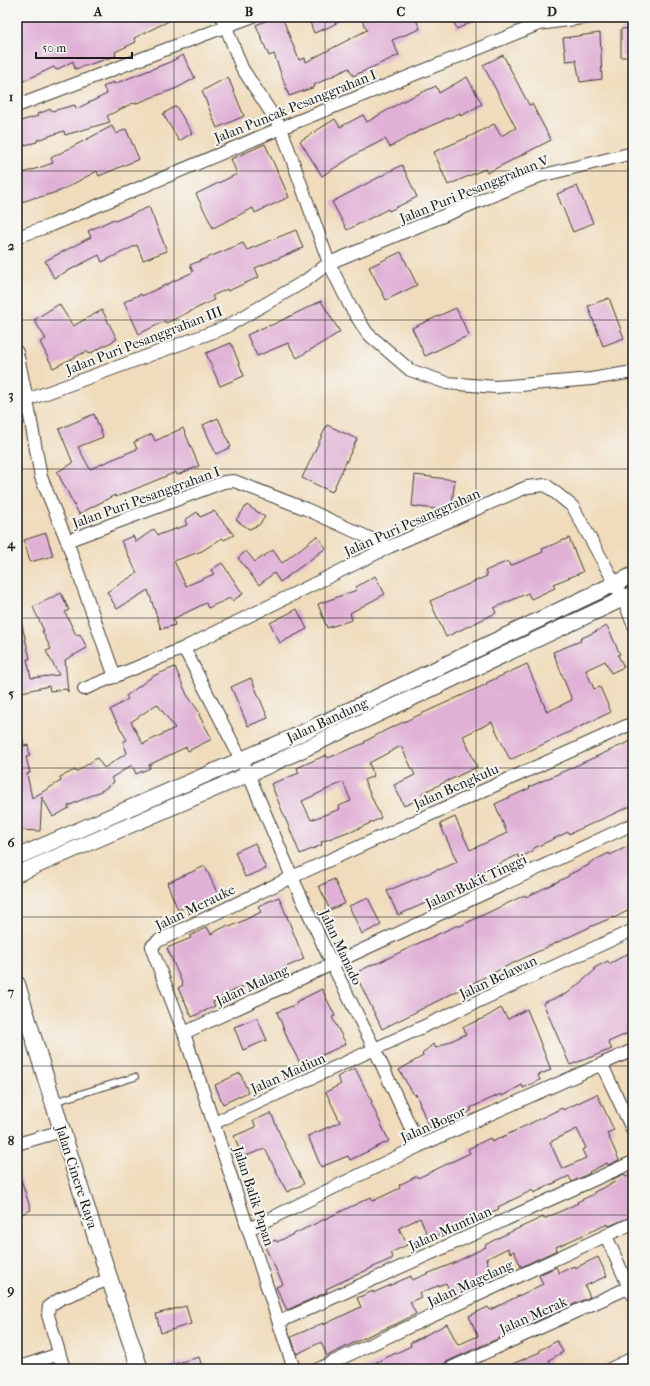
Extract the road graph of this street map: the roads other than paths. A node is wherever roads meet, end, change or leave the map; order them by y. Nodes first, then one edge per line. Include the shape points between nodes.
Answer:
1 (251, 17) edge
2 (589, 17) edge
3 (539, 21) edge
4 (223, 22) edge
5 (17, 106) edge
6 (281, 128) junction
7 (633, 153) edge
8 (17, 237) edge
9 (329, 263) junction
10 (17, 352) edge
11 (633, 372) edge
12 (27, 400) junction
13 (67, 541) junction
14 (389, 547) junction
15 (633, 575) edge
16 (614, 583) junction
17 (628, 596) edge
18 (633, 624) edge
19 (184, 648) junction
20 (114, 677) junction
21 (84, 689) dead end
22 (633, 723) edge
23 (240, 759) junction
24 (248, 773) junction
25 (633, 824) edge
26 (17, 857) edge
27 (17, 874) edge
28 (292, 877) junction
29 (633, 930) edge
30 (332, 964) junction
31 (17, 984) edge
32 (184, 1033) junction
33 (375, 1050) junction
34 (633, 1050) edge
35 (602, 1065) junction
36 (135, 1077) dead end
37 (53, 1103) junction
38 (214, 1123) junction
39 (62, 1131) junction
40 (633, 1131) edge
41 (17, 1144) edge
42 (419, 1146) junction
43 (633, 1162) edge
44 (633, 1223) edge
45 (248, 1229) junction
46 (606, 1236) junction
47 (106, 1280) junction
48 (631, 1291) edge
49 (279, 1322) junction
50 (59, 1354) junction
51 (633, 1358) edge
52 (17, 1368) edge
53 (64, 1369) edge
54 (140, 1369) edge
55 (294, 1369) edge
56 (318, 1369) edge
57 (449, 1369) edge
58 (610, 1369) edge

1 - 4 street
2 - 3 street, Jalan Puncak Pesanggrahan I
3 - 6 street, Jalan Puncak Pesanggrahan I
4 - 5 street
4 - 6 street via 242,68
6 - 8 street, Jalan Puncak Pesanggrahan I via 52,225
6 - 9 street
7 - 9 street, Jalan Puri Pesanggrahan V via 540,176
9 - 11 street via 350,306 367,333 410,370 447,383 496,387 591,379
9 - 12 street, Jalan Puri Pesanggrahan III via 224,328
10 - 12 street
12 - 13 street via 41,477
13 - 14 street, Jalan Puri Pesanggrahan I via 224,482 234,481 306,509
13 - 20 street
14 - 16 street, Jalan Puri Pesanggrahan via 527,487 546,485 573,507
14 - 19 street, Jalan Puri Pesanggrahan
15 - 16 street, Jalan Bandung
16 - 17 street, Jalan Puri Pesanggrahan
16 - 23 street, Jalan Bandung via 293,737
17 - 18 street, Jalan Puri Pesanggrahan
17 - 24 street, Jalan Bandung
19 - 20 street, Jalan Puri Pesanggrahan
19 - 23 street
20 - 21 street, Jalan Puri Pesanggrahan
22 - 28 street, Jalan Bengkulu
23 - 24 street, Jalan Manado
23 - 26 street, Jalan Bandung
24 - 27 street, Jalan Bandung
24 - 28 street, Jalan Manado
25 - 30 street, Jalan Bukit Tinggi
28 - 30 street, Jalan Manado
28 - 32 street, Jalan Merauke via 154,943 153,952
29 - 33 street, Jalan Belawan
30 - 32 street, Jalan Malang
30 - 33 street, Jalan Manado
31 - 37 main road, Jalan Cinere Raya
32 - 38 street, Jalan Balik Papan
33 - 38 street, Jalan Madiun
33 - 42 street, Jalan Manado
34 - 35 street, Jalan Bogor
35 - 40 street
35 - 42 street, Jalan Bogor
36 - 37 lane
37 - 39 main road, Jalan Cinere Raya
38 - 45 street, Jalan Balik Papan
39 - 41 street
39 - 47 main road, Jalan Cinere Raya
42 - 45 street, Jalan Bogor
43 - 49 street, Jalan Muntilan
44 - 46 street, Jalan Magelang
45 - 49 street, Jalan Balik Papan
46 - 48 street
46 - 56 street, Jalan Magelang
47 - 50 street via 60,1298 49,1306 48,1315
47 - 54 main road, Jalan Cinere Raya
48 - 57 street, Jalan Merak
49 - 55 street, Jalan Balik Papan
50 - 52 street
50 - 53 street
51 - 58 street

